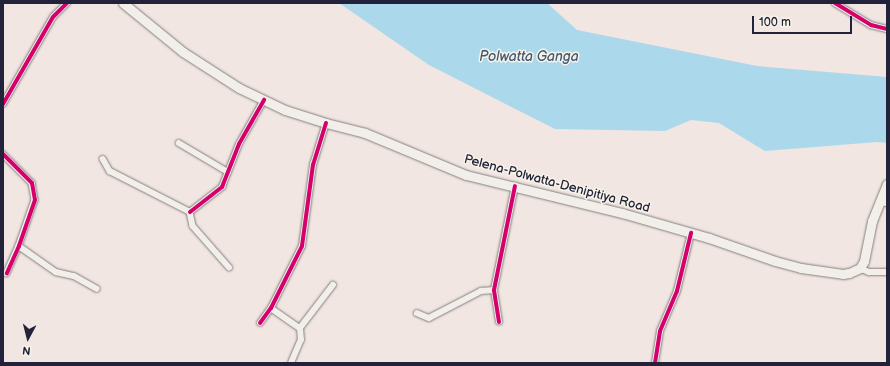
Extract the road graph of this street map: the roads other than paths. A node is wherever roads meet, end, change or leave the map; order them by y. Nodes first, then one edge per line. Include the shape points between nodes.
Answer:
1 (67, 3) edge
2 (123, 3) edge
3 (835, 3) edge
4 (887, 29) edge
5 (264, 100) junction
6 (3, 104) edge
7 (326, 123) junction
8 (179, 143) dead end
9 (3, 154) edge
10 (103, 159) dead end
11 (228, 172) junction
12 (887, 184) edge
13 (515, 186) junction
14 (883, 203) edge
15 (190, 212) junction
16 (691, 233) junction
17 (19, 246) junction
18 (229, 267) dead end
19 (860, 268) junction
20 (887, 272) edge
21 (7, 273) dead end
22 (333, 285) dead end
23 (97, 290) dead end
24 (494, 290) junction
25 (271, 308) junction
26 (416, 312) dead end
27 (499, 322) dead end
28 (260, 323) dead end
29 (300, 328) junction
30 (291, 363) edge
31 (655, 363) edge

1 - 6 street via 53,17
2 - 5 main road, Pelena-Polwatta-Denipitiya Road via 183,52 239,88
3 - 4 street via 871,25
5 - 7 main road, Pelena-Polwatta-Denipitiya Road via 303,117
5 - 11 street via 239,144
7 - 13 main road, Pelena-Polwatta-Denipitiya Road via 365,133 466,175
7 - 25 street via 313,165 302,246
8 - 11 street
9 - 17 street via 32,183 35,200
10 - 15 street via 110,171
11 - 15 street via 222,187
12 - 14 main road
13 - 16 main road, Pelena-Polwatta-Denipitiya Road
13 - 24 street
14 - 19 main road via 872,221
15 - 18 street via 193,226
16 - 19 main road, Pelena-Polwatta-Denipitiya Road via 801,268 843,274
16 - 31 street via 677,291 660,331
17 - 21 street
17 - 23 street via 56,272 74,276
19 - 20 street via 869,272
22 - 29 street
24 - 26 street via 481,291 429,318
24 - 27 street
25 - 28 street
25 - 29 street
29 - 30 street via 301,340

